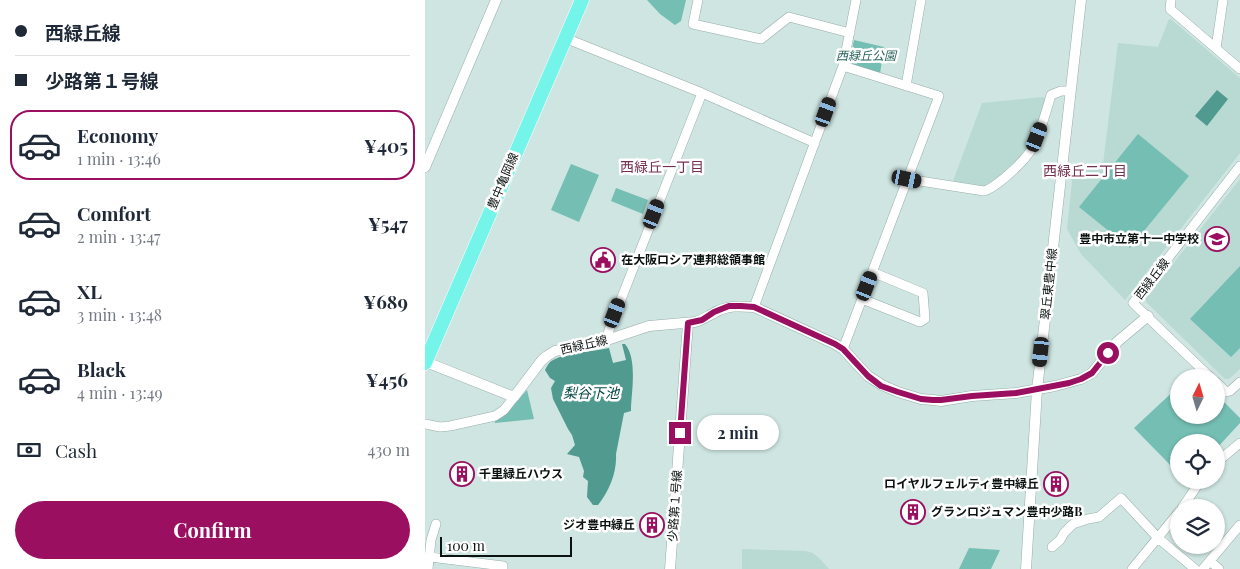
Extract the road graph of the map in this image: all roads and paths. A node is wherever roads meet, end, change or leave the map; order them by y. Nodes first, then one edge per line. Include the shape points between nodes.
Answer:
1 (495, 0) edge
2 (581, 0) edge
3 (698, 0) edge
4 (856, 0) edge
5 (921, 0) edge
6 (1081, 0) edge
7 (1171, 0) edge
8 (1223, 0) edge
9 (850, 33) junction
10 (565, 38) junction
11 (1216, 48) junction
12 (843, 66) junction
13 (1240, 69) edge
14 (906, 86) junction
15 (1070, 91) junction
16 (702, 93) junction
17 (815, 142) junction
18 (426, 160) edge
19 (1240, 166) edge
20 (907, 179) junction
21 (872, 272) junction
22 (862, 299) junction
23 (754, 307) junction
24 (1148, 316) junction
25 (688, 323) junction
26 (607, 340) junction
27 (843, 349) junction
28 (425, 362) edge
29 (1202, 369) edge
30 (1240, 382) edge
31 (1037, 390) junction
32 (1225, 391) edge
33 (514, 397) junction
34 (425, 424) edge
35 (1240, 443) edge
36 (1225, 456) edge
37 (1170, 523) edge
38 (437, 524) dead end
39 (1240, 525) edge
40 (1158, 538) junction
41 (428, 539) edge
42 (1052, 547) dead end
43 (430, 557) junction
44 (1210, 561) junction
45 (428, 569) edge
46 (503, 569) edge
47 (670, 569) edge
48 (1026, 569) edge
49 (1133, 569) edge
50 (1195, 569) edge
51 (1203, 569) edge
52 (1219, 569) edge

1 - 18 street
2 - 10 main road, 豊中亀岡線
3 - 9 street via 693,24 761,39 789,17
4 - 9 street
5 - 14 street
6 - 15 street, 翠丘東豊中線
7 - 11 street via 1170,9
8 - 11 street
9 - 12 street
10 - 16 street
10 - 28 main road, 豊中亀岡線
11 - 13 street
12 - 14 street
12 - 17 street
14 - 20 street via 939,96
15 - 20 street via 1051,95 1033,146 1013,170 984,192
15 - 31 street, 翠丘東豊中線
16 - 17 street
16 - 26 street
17 - 23 street
19 - 24 street, 西緑丘線 via 1133,303
20 - 21 street
21 - 22 street
21 - 22 street via 923,293 925,319 920,322
22 - 27 street
23 - 25 street, 西緑丘線 via 729,306 702,320
23 - 27 street, 西緑丘線
24 - 29 street
24 - 31 street, 西緑丘線 via 1117,342 1092,373 1075,381
25 - 26 street, 西緑丘線 via 649,326
25 - 47 street, 少路第１号線
26 - 33 street, 西緑丘線 via 550,353
27 - 31 street, 西緑丘線 via 874,381 921,399 941,400
28 - 33 street
30 - 32 street via 1230,391
31 - 48 street, 翠丘東豊中線
33 - 34 street via 495,416 456,426
35 - 36 street
37 - 40 street
38 - 41 street
39 - 44 street
40 - 42 street via 1121,498 1099,518 1073,524
40 - 49 street
40 - 50 street
41 - 43 street
43 - 45 street
43 - 46 street via 503,566
44 - 51 street
44 - 52 street

